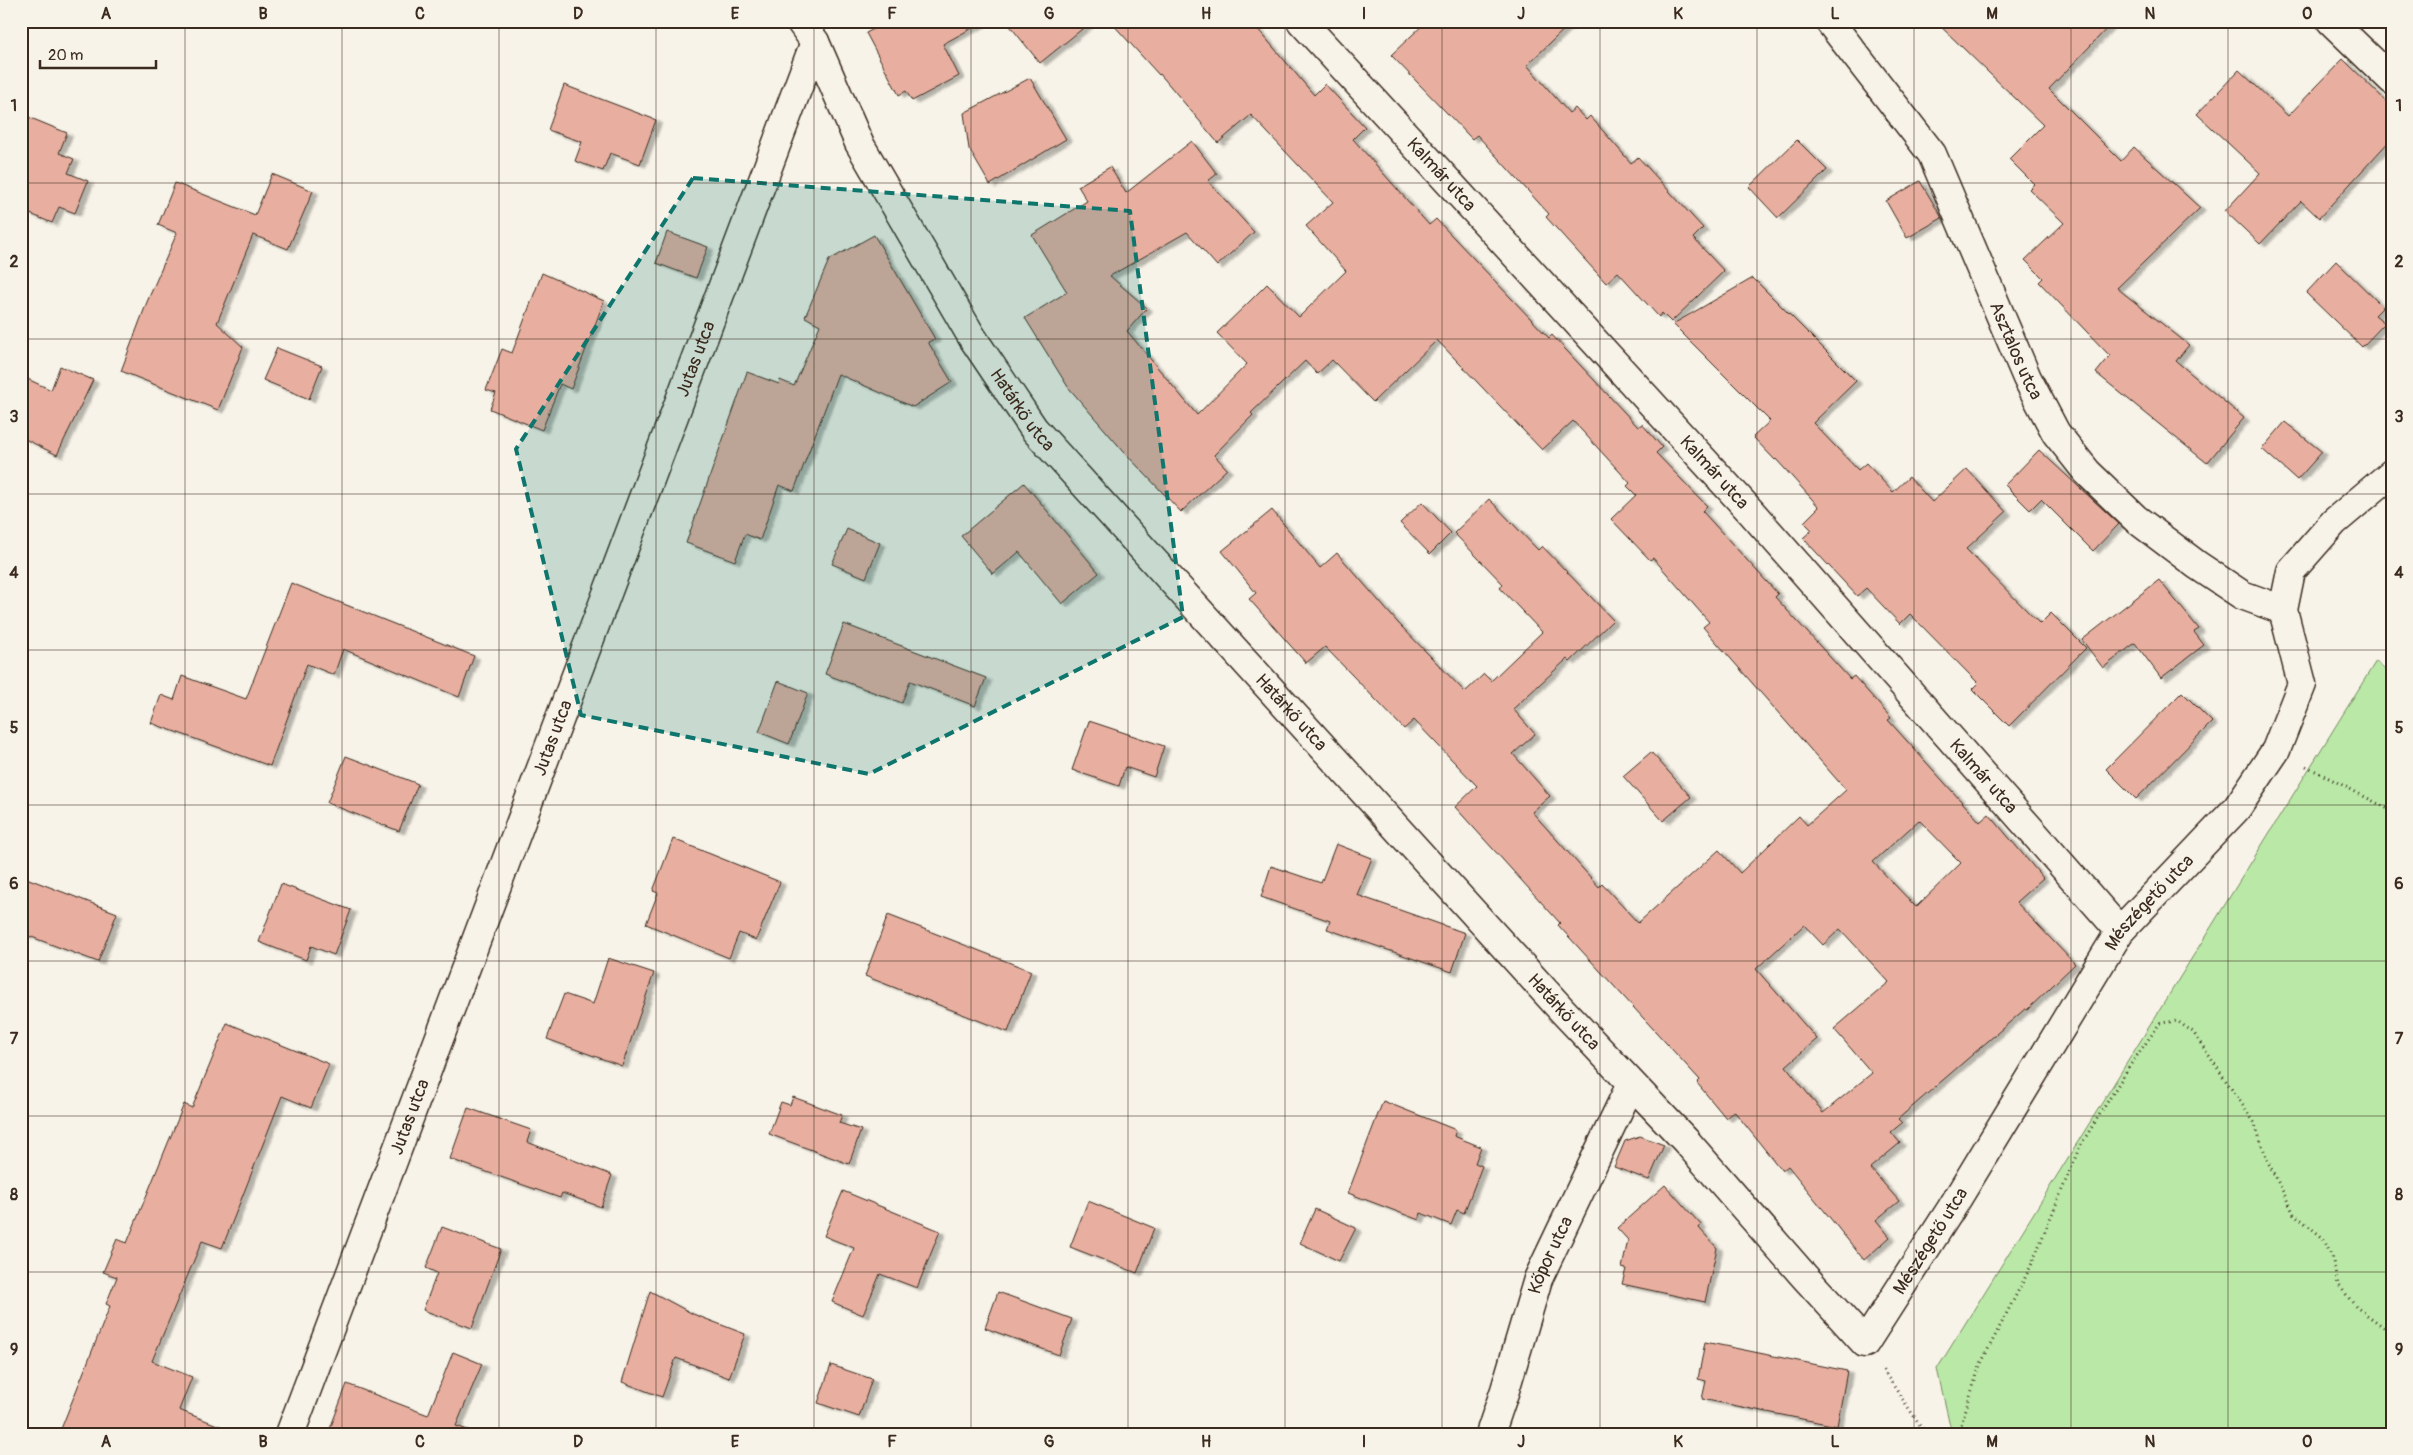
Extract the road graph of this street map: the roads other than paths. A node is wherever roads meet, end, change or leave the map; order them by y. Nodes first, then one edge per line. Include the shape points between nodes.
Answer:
1 (1300, 21) edge
2 (1828, 21) edge
3 (2331, 21) edge
4 (807, 32) edge
5 (2392, 80) edge
6 (2392, 473) edge
7 (2283, 610) junction
8 (2120, 931) junction
9 (1631, 1084) junction
10 (1865, 1343) joint
11 (290, 1434) edge
12 (1490, 1434) edge

1 - 8 street, Kalmár utca via 1752,513
2 - 7 street, Asztalos utca via 1932,154 2027,378 2056,433 2087,472 2136,518 2242,595
3 - 5 street
4 - 9 street, Határkő utca via 859,143 972,337 1034,429
4 - 11 street, Jutas utca
6 - 7 street, Mészégető utca via 2334,522 2291,571
7 - 8 street, Mészégető utca via 2302,684 2276,750 2236,808
8 - 10 street, Mészégető utca via 1951,1209
9 - 10 street, Határkő utca via 1686,1141
9 - 12 street, Kőpor utca via 1538,1279

